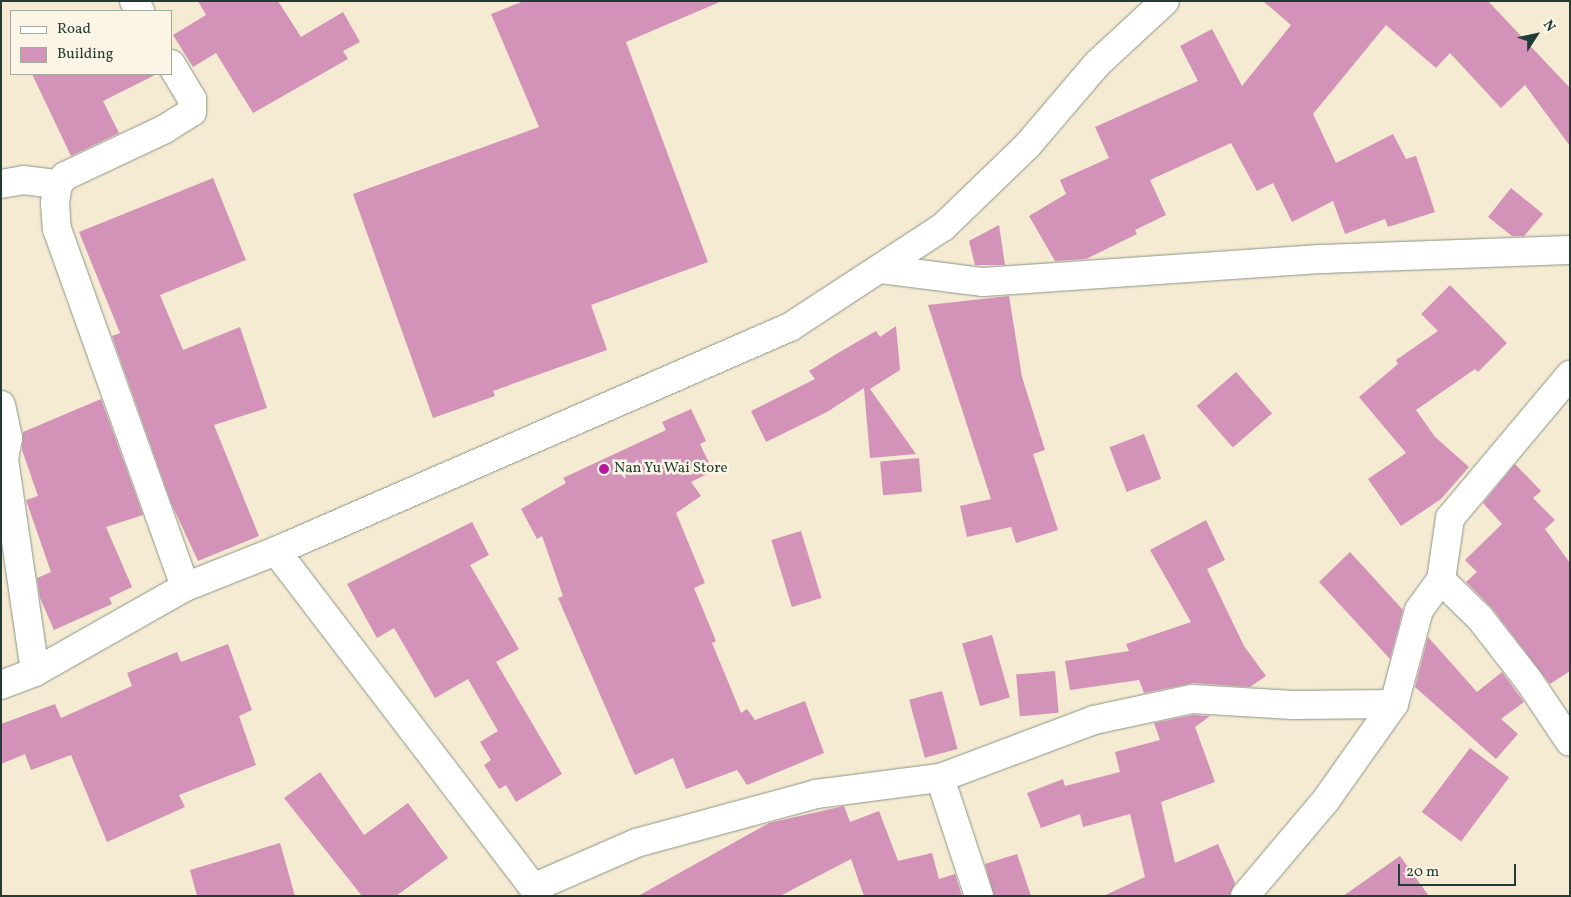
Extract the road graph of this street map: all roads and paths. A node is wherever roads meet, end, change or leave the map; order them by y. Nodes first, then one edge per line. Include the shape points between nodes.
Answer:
1 (1165, 1) edge
2 (172, 66) edge
3 (1, 184) edge
4 (58, 184) junction
5 (1570, 250) edge
6 (881, 269) junction
7 (1570, 374) edge
8 (1, 405) edge
9 (3, 460) edge
10 (276, 551) junction
11 (1441, 580) junction
12 (185, 587) junction
13 (35, 672) junction
14 (1, 685) edge
15 (1394, 704) junction
16 (1570, 742) edge
17 (940, 778) junction
18 (538, 892) edge
19 (979, 896) edge
20 (1246, 896) edge

1 - 6 street via 1098,63 1027,146 943,227
2 - 4 street via 192,99 192,112 165,129 65,176
3 - 4 street via 23,180
4 - 12 street via 57,228
5 - 6 street via 1323,259 983,282
6 - 10 street via 790,327
7 - 11 street via 1450,518
8 - 9 street via 8,438
9 - 13 street
10 - 12 street
10 - 18 street
11 - 15 street via 1419,610
11 - 16 street via 1480,618 1529,681
12 - 13 street
13 - 14 street
15 - 17 street via 1293,706 1192,699 1094,720
15 - 20 street via 1326,800
17 - 18 street via 816,794 741,813 636,843
17 - 19 street

